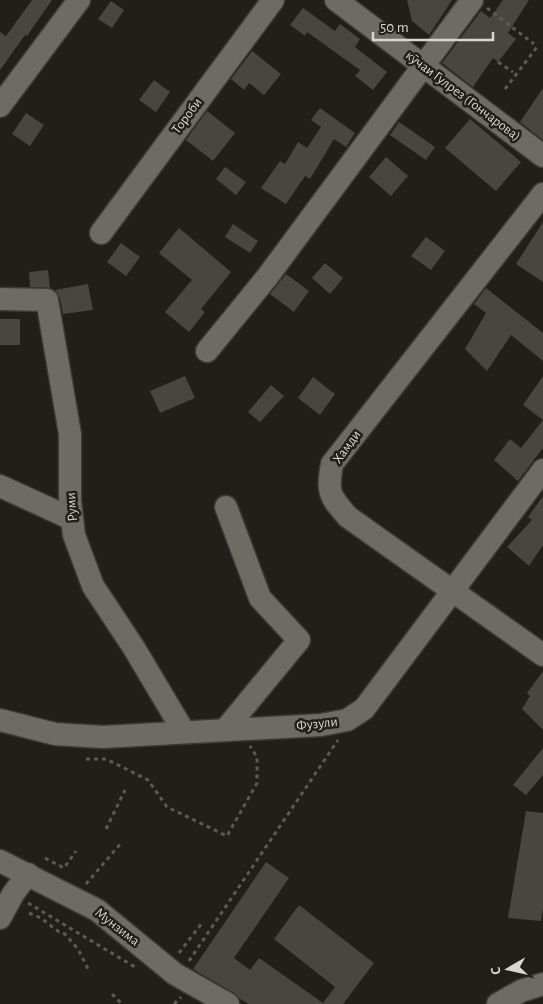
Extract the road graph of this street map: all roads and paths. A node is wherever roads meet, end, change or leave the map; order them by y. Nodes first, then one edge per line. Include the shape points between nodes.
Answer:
1 (79, 0) edge
2 (273, 0) edge
3 (336, 0) edge
4 (479, 4) edge
5 (498, 62) dead end
6 (423, 66) junction
7 (513, 72) dead end
8 (505, 89) dead end
9 (0, 106) edge
10 (543, 156) edge
11 (543, 194) edge
12 (100, 232) dead end
13 (0, 299) edge
14 (207, 351) dead end
15 (543, 470) edge
16 (0, 486) edge
17 (226, 507) dead end
18 (72, 519) junction
19 (452, 590) junction
20 (543, 655) edge
21 (0, 720) edge
22 (225, 730) junction
23 (184, 732) junction
24 (341, 736) dead end
25 (248, 744) dead end
26 (86, 759) dead end
27 (125, 790) dead end
28 (106, 829) dead end
29 (122, 842) dead end
30 (76, 851) dead end
31 (45, 858) dead end
32 (0, 861) edge
33 (28, 874) junction
34 (86, 885) dead end
35 (13, 894) junction
36 (29, 914) dead end
37 (0, 918) edge
38 (202, 923) dead end
39 (177, 955) dead end
40 (186, 966) dead end
41 (88, 969) dead end
42 (140, 970) dead end
43 (543, 984) edge
44 (174, 991) dead end
45 (112, 994) dead end
46 (189, 1000) dead end
47 (122, 1004) edge
48 (228, 1004) edge
49 (498, 1004) edge

1 - 9 street
2 - 12 street, Тороби
3 - 6 street, кӯчаи Гулрез (Гончарова)
4 - 6 street
4 - 8 path via 535,46
5 - 7 path
6 - 10 street, кӯчаи Гулрез (Гончарова)
6 - 14 street via 268,276
11 - 19 street, Хамди via 332,464 328,483 333,500 348,517
13 - 18 street, Руми via 47,300 70,434
15 - 19 street, Фузули
16 - 18 street
17 - 22 street via 260,598 299,640
18 - 23 street, Руми via 74,535 93,586
19 - 20 street, Хамди
19 - 22 street, Фузули via 364,709 347,720
21 - 23 street, Фузули via 55,734 93,736
22 - 23 street, Фузули
24 - 40 path
25 - 26 path via 257,756 257,783 227,836 167,806 148,780 106,759
27 - 28 path
29 - 34 path
30 - 31 path via 64,868
32 - 33 street, Мунзима
33 - 35 street
33 - 48 street, Мунзима via 97,910 175,974
35 - 37 street
35 - 42 path
36 - 41 path via 65,934 78,949
38 - 39 path
43 - 49 street via 521,990
44 - 46 path
45 - 47 path

